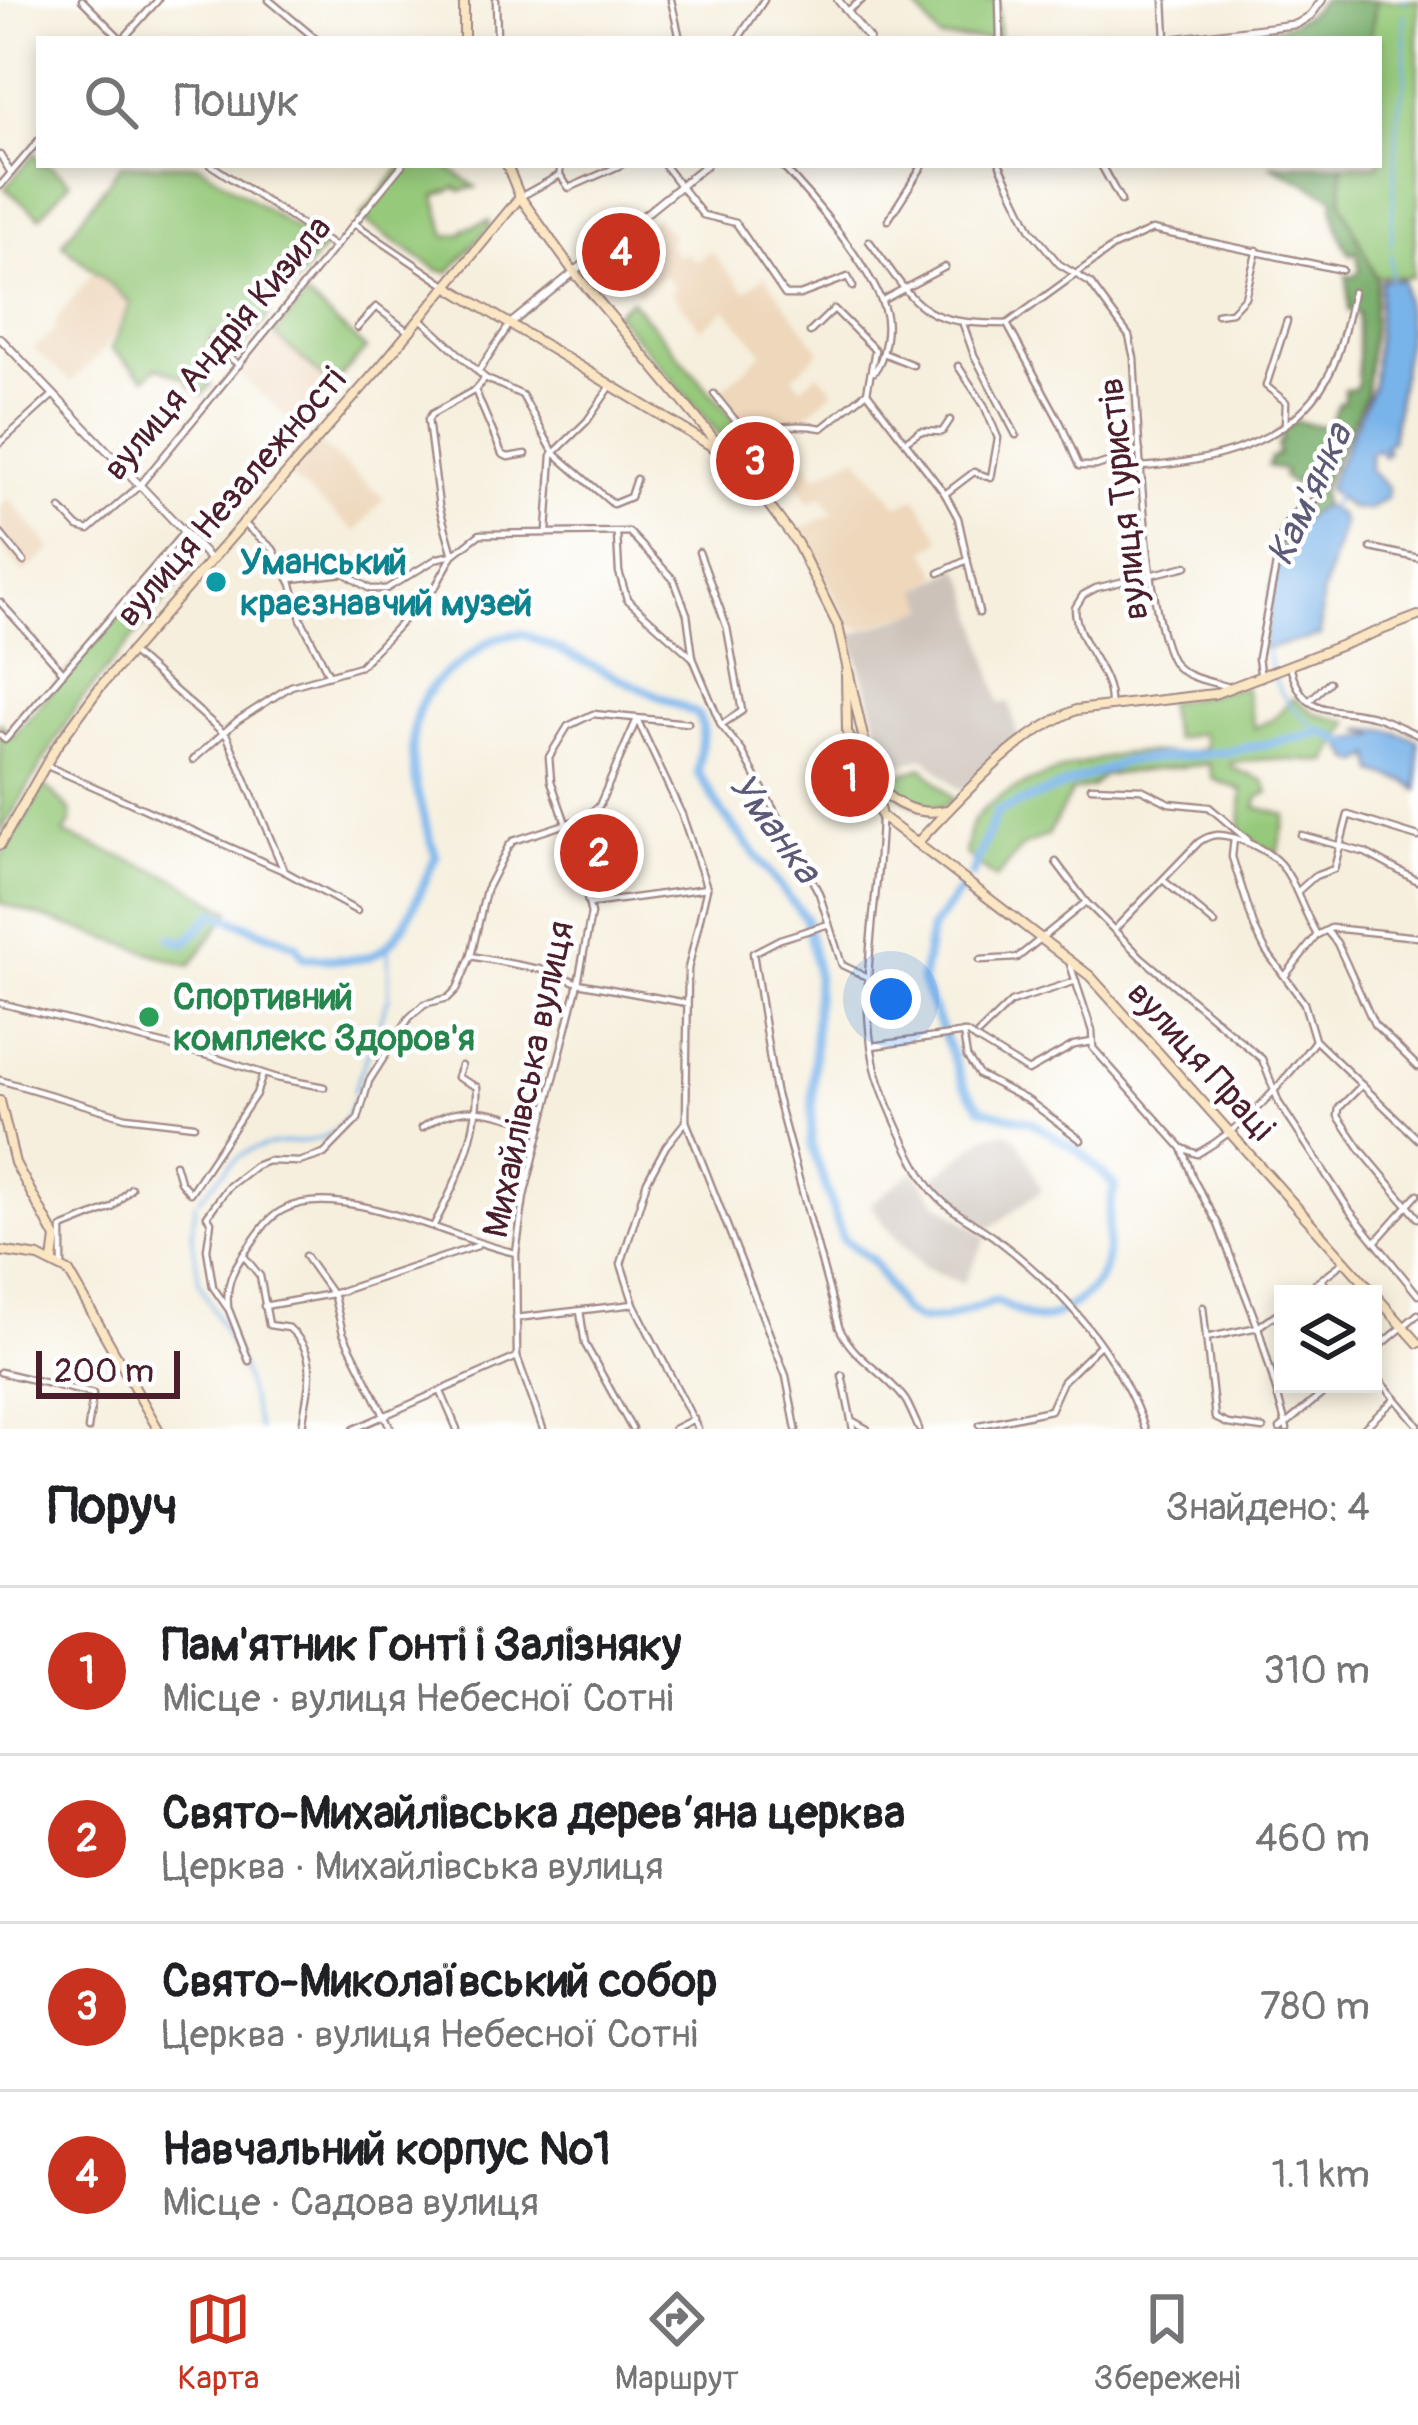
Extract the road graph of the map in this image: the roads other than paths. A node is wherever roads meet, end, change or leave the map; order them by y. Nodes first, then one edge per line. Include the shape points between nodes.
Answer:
1 (82, 0) edge
2 (158, 0) edge
3 (269, 0) edge
4 (464, 0) edge
5 (496, 0) edge
6 (671, 0) edge
7 (764, 0) edge
8 (838, 0) edge
9 (862, 0) edge
10 (999, 0) edge
11 (1164, 0) edge
12 (1322, 0) edge
13 (847, 11) junction
14 (119, 36) edge
15 (125, 36) edge
16 (312, 36) edge
17 (464, 36) edge
18 (497, 36) edge
19 (679, 36) edge
20 (740, 36) edge
21 (867, 36) edge
22 (1000, 36) edge
23 (1166, 36) edge
24 (1199, 36) edge
25 (36, 144) edge
26 (0, 154) edge
27 (216, 168) edge
28 (399, 168) edge
29 (508, 168) edge
30 (560, 168) edge
31 (614, 168) edge
32 (666, 168) edge
33 (702, 168) edge
34 (783, 168) edge
35 (921, 168) edge
36 (1001, 168) edge
37 (1103, 168) edge
38 (11, 173) junction
39 (560, 175) junction
40 (0, 186) edge
41 (680, 186) junction
42 (520, 197) junction
43 (1120, 201) dead end
44 (888, 220) dead end
45 (354, 223) junction
46 (868, 241) dead end
47 (335, 247) junction
48 (1257, 250) junction
49 (944, 267) dead end
50 (1342, 270) dead end
51 (574, 272) junction
52 (1078, 273) junction
53 (447, 286) junction
54 (853, 287) dead end
55 (902, 288) junction
56 (1353, 292) dead end
57 (880, 301) junction
58 (1216, 314) dead end
59 (420, 318) junction
60 (1287, 320) dead end
61 (963, 324) junction
62 (1007, 324) junction
63 (510, 325) junction
64 (358, 328) dead end
65 (409, 332) junction
66 (810, 332) dead end
67 (0, 338) edge
68 (210, 342) dead end
69 (883, 353) junction
70 (913, 364) dead end
71 (239, 365) junction
72 (958, 366) dead end
73 (478, 372) junction
74 (870, 376) junction
75 (484, 378) junction
76 (611, 386) junction
77 (475, 390) junction
78 (867, 392) junction
79 (714, 394) dead end
80 (53, 395) junction
81 (950, 420) dead end
82 (1285, 425) junction
83 (706, 429) junction
84 (1016, 435) dead end
85 (750, 437) junction
86 (701, 440) junction
87 (906, 441) junction
88 (0, 443) edge
89 (1139, 452) junction
90 (554, 453) junction
91 (526, 454) dead end
92 (729, 457) junction
93 (1330, 463) dead end
94 (1141, 467) junction
95 (636, 479) dead end
96 (140, 485) junction
97 (945, 494) junction
98 (62, 509) dead end
99 (242, 522) junction
100 (185, 531) junction
101 (547, 531) junction
102 (0, 533) edge
103 (617, 534) junction
104 (1371, 548) dead end
105 (699, 552) dead end
106 (453, 555) junction
107 (1418, 558) edge
108 (210, 559) junction
109 (968, 560) junction
110 (24, 562) dead end
111 (1187, 566) dead end
112 (939, 573) dead end
113 (1151, 575) junction
114 (290, 579) junction
115 (0, 602) edge
116 (979, 613) dead end
117 (1418, 616) edge
118 (130, 651) junction
119 (693, 658) junction
120 (847, 660) junction
121 (1285, 668) junction
122 (63, 672) junction
123 (329, 675) junction
124 (1263, 677) junction
125 (1329, 682) dead end
126 (1233, 688) junction
127 (1309, 701) junction
128 (1109, 705) junction
129 (637, 718) junction
130 (688, 723) dead end
131 (721, 725) junction
132 (862, 727) junction
133 (224, 732) junction
134 (847, 732) junction
135 (0, 734) edge
136 (1418, 735) edge
137 (193, 760) dead end
138 (45, 765) junction
139 (871, 779) junction
140 (1091, 787) dead end
141 (949, 809) junction
142 (881, 816) junction
143 (567, 823) junction
144 (1301, 835) dead end
145 (1234, 838) junction
146 (1418, 838) edge
147 (917, 843) junction
148 (1340, 843) junction
149 (0, 845) edge
150 (1255, 845) junction
151 (1056, 862) dead end
152 (284, 871) junction
153 (1162, 880) junction
154 (1418, 881) edge
155 (707, 888) junction
156 (1297, 892) junction
157 (1086, 902) junction
158 (590, 904) junction
159 (357, 911) dead end
160 (829, 924) junction
161 (1215, 924) dead end
162 (1114, 930) junction
163 (1327, 931) junction
164 (1317, 935) junction
165 (1043, 937) junction
166 (1418, 937) edge
167 (471, 956) junction
168 (1068, 958) junction
169 (980, 960) dead end
170 (865, 976) junction
171 (1285, 976) junction
172 (1076, 981) junction
173 (578, 983) junction
174 (0, 1003) edge
175 (686, 1003) junction
176 (963, 1033) junction
177 (976, 1036) junction
178 (1315, 1040) junction
179 (1092, 1042) junction
180 (872, 1046) junction
181 (461, 1066) dead end
182 (1418, 1066) edge
183 (263, 1074) junction
184 (0, 1080) edge
185 (1362, 1085) junction
186 (324, 1087) dead end
187 (1275, 1095) junction
188 (0, 1101) edge
189 (478, 1109) junction
190 (686, 1121) junction
191 (194, 1125) dead end
192 (542, 1126) junction
193 (422, 1128) dead end
194 (1231, 1132) junction
195 (1418, 1139) edge
196 (1081, 1140) dead end
197 (1182, 1148) junction
198 (175, 1164) dead end
199 (131, 1188) dead end
200 (1418, 1194) edge
201 (1409, 1208) junction
202 (1418, 1218) edge
203 (434, 1226) junction
204 (1375, 1242) junction
205 (478, 1246) junction
206 (0, 1252) edge
207 (516, 1253) junction
208 (243, 1255) junction
209 (305, 1256) dead end
210 (1345, 1261) junction
211 (58, 1264) junction
212 (1321, 1280) junction
213 (1315, 1285) edge
214 (1326, 1285) edge
215 (332, 1294) junction
216 (1418, 1295) edge
217 (634, 1304) junction
218 (264, 1306) junction
219 (1203, 1307) dead end
220 (229, 1310) junction
221 (580, 1310) junction
222 (1418, 1314) edge
223 (1274, 1315) edge
224 (516, 1318) junction
225 (1258, 1327) junction
226 (1404, 1328) junction
227 (1205, 1338) junction
228 (1418, 1343) edge
229 (1382, 1344) edge
230 (1100, 1345) junction
231 (517, 1358) junction
232 (250, 1361) dead end
233 (0, 1372) edge
234 (842, 1375) dead end
235 (1382, 1382) edge
236 (441, 1392) junction
237 (1324, 1393) edge
238 (1396, 1398) junction
239 (385, 1416) junction
240 (694, 1419) junction
241 (851, 1420) junction
242 (980, 1424) dead end
243 (1418, 1425) edge
244 (1283, 1428) edge
245 (88, 1429) edge
246 (158, 1429) edge
247 (302, 1429) edge
248 (354, 1429) edge
249 (391, 1429) edge
250 (457, 1429) edge
251 (544, 1429) edge
252 (632, 1429) edge
253 (674, 1429) edge
254 (698, 1429) edge
255 (796, 1429) edge
256 (853, 1429) edge
257 (867, 1429) edge
258 (919, 1429) edge
259 (1145, 1429) edge
260 (1263, 1429) edge
261 (1363, 1429) edge

1 - 14 street
2 - 15 street
3 - 16 street
4 - 17 main road
5 - 18 street
6 - 19 street
7 - 20 street
8 - 13 street
9 - 13 street
10 - 22 street
11 - 23 street
12 - 24 street via 1297,24
13 - 21 street
25 - 38 street
26 - 38 street
27 - 47 street
28 - 45 street, вулиця Андрія Кизила
29 - 42 main road
30 - 39 street
31 - 39 street via 569,188
32 - 41 street
33 - 41 street
34 - 57 street
35 - 44 street
36 - 52 street, вулиця Туристів via 1031,230 1059,264
37 - 43 street
38 - 40 street
39 - 42 street
41 - 51 street
41 - 54 street via 703,215 733,221 785,295 848,277
42 - 51 main road
42 - 53 main road, вулиця Незалежності
45 - 47 street, вулиця Андрія Кизила
45 - 53 street
46 - 55 street
47 - 71 street, вулиця Андрія Кизила
48 - 50 street
48 - 52 street via 1152,230
48 - 58 street via 1245,297 1231,313
49 - 55 street
51 - 63 street
51 - 83 main road
52 - 62 street
52 - 89 street, вулиця Туристів via 1129,336
53 - 59 main road, вулиця Незалежності
53 - 63 main road
55 - 57 street
55 - 61 street via 917,307
56 - 82 street via 1328,376
57 - 69 street
59 - 65 main road, вулиця Незалежності
59 - 73 street
60 - 82 street via 1265,386 1286,402
61 - 62 street
61 - 84 street
62 - 89 street via 1079,466
63 - 73 street
63 - 76 main road
64 - 65 street via 376,307
65 - 99 main road, вулиця Незалежності
66 - 74 street via 834,309 876,352
67 - 80 street
68 - 71 street
69 - 70 street
69 - 74 street
71 - 96 street, вулиця Андрія Кизила
72 - 97 street via 998,438 991,478 974,472
73 - 75 street
74 - 78 street
75 - 77 street
75 - 90 street via 522,395
76 - 86 main road
76 - 90 street
77 - 91 street via 502,454
77 - 106 street via 428,420
78 - 85 street via 822,428 799,423
78 - 87 street
79 - 85 street
80 - 88 street
80 - 96 street
81 - 87 street via 942,432 921,431
82 - 94 street via 1220,458
83 - 86 main road
83 - 92 main road
85 - 92 street
86 - 92 main road
87 - 97 street
89 - 94 street, вулиця Туристів
90 - 95 street via 613,504 630,496
90 - 101 street
92 - 120 main road via 796,543
93 - 124 street via 1323,494 1283,529 1258,658
94 - 113 street, вулиця Туристів
96 - 98 street, вулиця Андрія Кизила via 89,530
96 - 100 street
97 - 109 street
99 - 108 main road, вулиця Незалежності
99 - 114 street via 274,549
100 - 108 street
100 - 122 street
101 - 103 street
101 - 106 street via 486,532
102 - 110 street
103 - 119 street via 627,599
103 - 119 street via 628,532 674,580
104 - 107 street
105 - 131 street via 728,628 742,711
106 - 114 street via 386,589 344,573
106 - 123 street via 436,586 365,661
108 - 118 main road, вулиця Незалежності
109 - 112 street
109 - 116 street
111 - 113 street
113 - 126 street, вулиця Туристів via 1175,666
113 - 128 street via 1096,589 1075,608 1108,684
114 - 123 street
115 - 122 street
117 - 121 main road
118 - 133 street
118 - 138 main road, вулиця Незалежності
119 - 131 street
120 - 132 main road
120 - 134 main road
121 - 124 main road
121 - 127 street
122 - 135 street via 4,740
123 - 133 street via 291,686
124 - 126 main road
125 - 127 street
126 - 128 main road
127 - 136 street
128 - 141 main road via 1044,726
129 - 130 street, Михайлівська вулиця
129 - 143 street via 599,806
129 - 143 street, Михайлівська вулиця via 593,714 559,737 549,757 551,781
129 - 155 street
131 - 160 street via 766,794
132 - 134 main road
132 - 139 main road
133 - 137 street
133 - 152 street
134 - 139 main road
138 - 149 main road, вулиця Незалежності
138 - 152 street
139 - 141 main road via 899,805
139 - 142 main road
140 - 150 street via 1141,789 1169,803 1209,807
141 - 147 main road
142 - 147 main road, вулиця Праці
142 - 170 street
143 - 158 street, Михайлівська вулиця
143 - 167 street via 508,847 480,908
144 - 148 street
145 - 150 street
145 - 153 street via 1208,835
145 - 171 street via 1244,901
146 - 148 street via 1348,815
147 - 165 main road, вулиця Праці
148 - 154 street
148 - 156 street via 1331,873
150 - 156 street via 1279,859
151 - 157 street
152 - 159 street
153 - 161 street
153 - 162 street
155 - 158 street
155 - 175 street
156 - 164 street
157 - 162 street
157 - 165 street
158 - 173 street, Михайлівська вулиця
160 - 170 street via 842,965
160 - 258 street via 753,953 775,1091 839,1327 852,1353 905,1400
162 - 187 street via 1262,1059
163 - 164 street
163 - 166 street
163 - 182 street via 1374,1024
164 - 171 street
165 - 168 main road, вулиця Праці
165 - 169 street via 1017,958
167 - 173 street
167 - 220 street via 457,989 418,1007 387,1047 358,1119 324,1154 255,1166 228,1187 209,1219 207,1249 216,1295
168 - 172 street
168 - 194 main road, вулиця Праці
170 - 180 street
171 - 178 street
172 - 177 street via 1011,1002
172 - 179 street
173 - 175 street
173 - 192 street, Михайлівська вулиця
174 - 183 street
175 - 190 street
176 - 177 street
176 - 180 street
176 - 196 street via 979,1075
177 - 179 street via 1028,1071
178 - 185 street
178 - 187 street
179 - 197 street
180 - 230 street via 882,1090 931,1187 1062,1296
181 - 189 street via 457,1077 477,1088
183 - 186 street
183 - 198 street via 190,1193
184 - 191 street via 126,1117
185 - 195 street
185 - 201 street via 1338,1116
187 - 194 street
187 - 204 street
188 - 211 main road via 15,1162 55,1235
189 - 192 street
189 - 193 street
189 - 203 street
190 - 217 street via 647,1181 621,1264
190 - 255 street via 785,1376
192 - 207 street, Михайлівська вулиця
194 - 197 street via 1197,1154
194 - 210 main road, вулиця Праці
197 - 225 street
199 - 211 street via 112,1208 62,1228
200 - 201 street
201 - 202 street
201 - 204 street
203 - 205 street
203 - 208 street via 370,1208 300,1203 269,1220
204 - 216 street
205 - 207 street
205 - 215 street
206 - 211 main road
207 - 224 street, Михайлівська вулиця
208 - 218 street via 260,1276
208 - 220 street via 226,1285
209 - 215 street
210 - 212 street
210 - 226 main road, вулиця Праці
211 - 246 main road via 74,1277
212 - 213 street
212 - 214 street
215 - 218 street
215 - 239 street
217 - 221 street
217 - 240 street
218 - 247 street via 269,1325 290,1328 310,1357
219 - 227 street
220 - 232 street
221 - 224 street
221 - 252 street via 585,1344
222 - 226 street
223 - 225 street
224 - 231 street, Михайлівська вулиця
225 - 227 street
225 - 244 street
226 - 228 main road, вулиця Праці
226 - 229 street
227 - 260 street via 1215,1418
230 - 242 street via 1063,1381 1050,1411
230 - 259 street
231 - 236 street
231 - 251 street, Михайлівська вулиця
233 - 245 street via 94,1394
234 - 241 street
235 - 238 street
236 - 239 street
236 - 250 street
237 - 244 street
238 - 243 street
238 - 261 street
239 - 248 street
239 - 249 street
240 - 253 street
240 - 254 street
241 - 256 street
241 - 257 street

